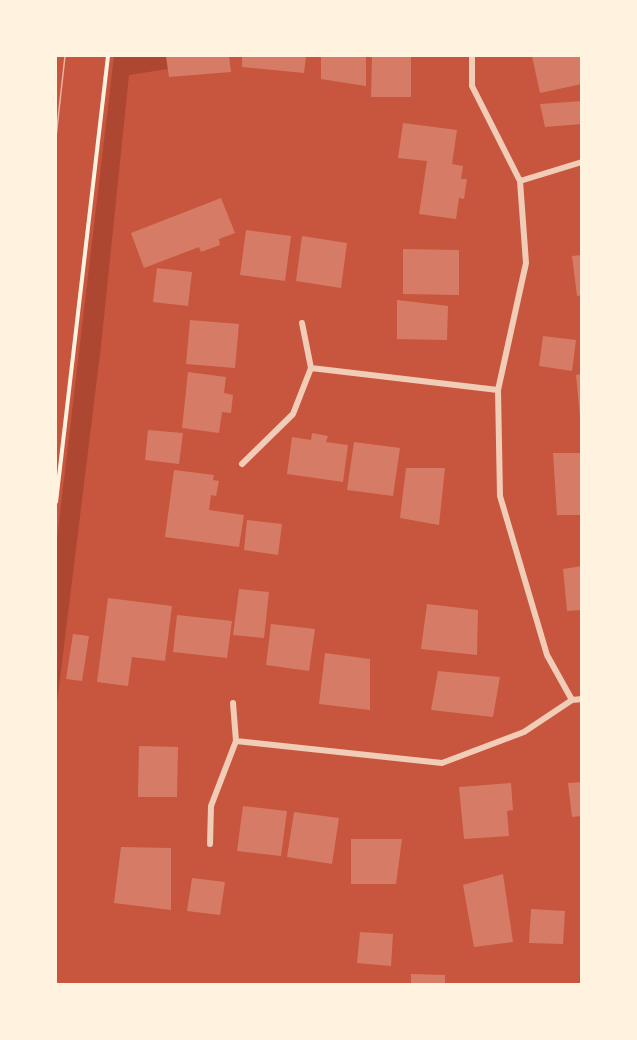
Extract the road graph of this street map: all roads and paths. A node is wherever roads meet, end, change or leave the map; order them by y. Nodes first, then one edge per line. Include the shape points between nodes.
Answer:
1 (108, 56) edge
2 (471, 56) edge
3 (582, 162) edge
4 (520, 181) junction
5 (302, 323) dead end
6 (311, 368) junction
7 (498, 390) junction
8 (242, 464) dead end
9 (56, 502) edge
10 (582, 699) edge
11 (573, 700) junction
12 (233, 703) dead end
13 (236, 741) junction
14 (210, 844) dead end

1 - 9 path
2 - 4 street via 472,86
3 - 4 street
4 - 7 street via 526,263
5 - 6 street
6 - 7 street
6 - 8 street via 293,414
7 - 11 street via 500,496 547,655
10 - 11 street
11 - 13 street via 524,732 442,763
12 - 13 street
13 - 14 street via 211,806

